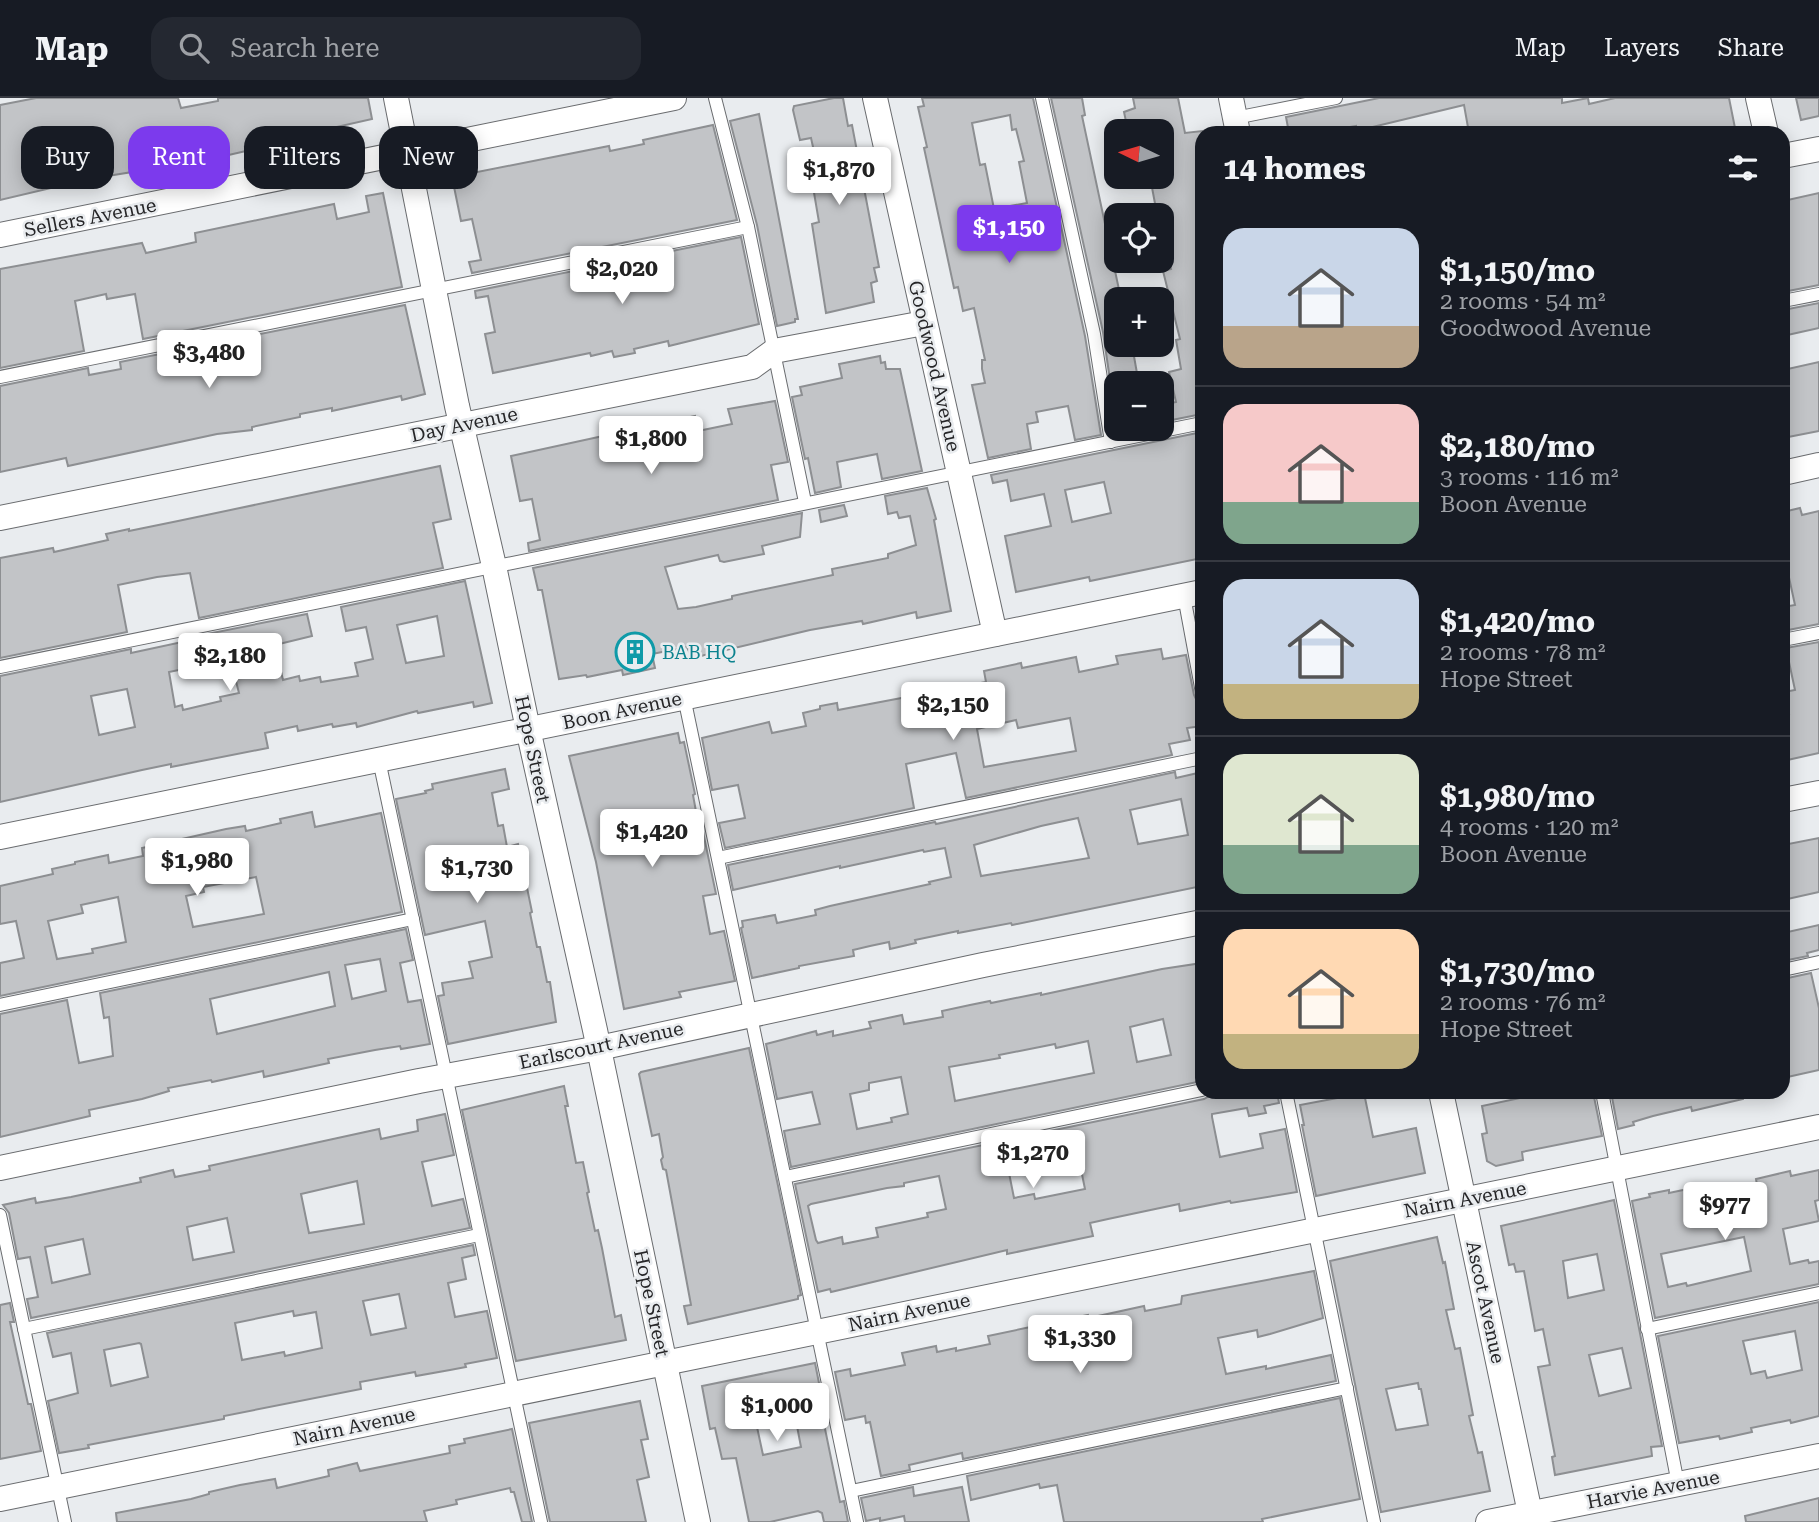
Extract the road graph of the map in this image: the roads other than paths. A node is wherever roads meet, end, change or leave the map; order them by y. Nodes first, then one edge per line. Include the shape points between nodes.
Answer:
1 (396, 98) edge
2 (674, 98) edge
3 (715, 98) edge
4 (875, 98) edge
5 (1042, 98) edge
6 (1336, 98) edge
7 (1758, 98) edge
8 (1235, 116) edge
9 (402, 126) edge
10 (1764, 126) edge
11 (478, 139) edge
12 (1819, 149) edge
13 (1790, 155) edge
14 (379, 160) edge
15 (414, 189) edge
16 (748, 227) junction
17 (0, 235) edge
18 (433, 289) junction
19 (1819, 294) edge
20 (1790, 300) edge
21 (924, 323) junction
22 (774, 351) junction
23 (0, 377) edge
24 (463, 424) junction
25 (1195, 424) edge
26 (1111, 442) junction
27 (1819, 466) edge
28 (1790, 471) edge
29 (960, 472) junction
30 (805, 502) junction
31 (0, 518) edge
32 (494, 566) junction
33 (1193, 594) edge
34 (1195, 616) edge
35 (1819, 633) edge
36 (995, 634) junction
37 (1790, 639) edge
38 (0, 667) edge
39 (684, 697) junction
40 (528, 729) junction
41 (1195, 759) edge
42 (379, 760) junction
43 (1819, 793) edge
44 (1790, 799) edge
45 (0, 836) edge
46 (718, 858) junction
47 (413, 919) junction
48 (1195, 923) edge
49 (1819, 962) edge
50 (1790, 968) edge
51 (0, 1005) edge
52 (751, 1014) junction
53 (599, 1048) junction
54 (445, 1076) junction
55 (1195, 1091) edge
56 (1287, 1099) edge
57 (1443, 1099) edge
58 (1603, 1099) edge
59 (1819, 1127) edge
60 (0, 1168) edge
61 (1617, 1170) junction
62 (785, 1177) junction
63 (1464, 1199) junction
64 (0, 1214) edge
65 (1314, 1230) junction
66 (479, 1235) junction
67 (1819, 1293) edge
68 (24, 1329) junction
69 (1647, 1329) junction
70 (818, 1331) junction
71 (664, 1362) junction
72 (1348, 1388) junction
73 (514, 1393) junction
74 (1819, 1456) edge
75 (1678, 1484) junction
76 (58, 1487) junction
77 (852, 1491) junction
78 (0, 1499) edge
79 (1530, 1513) junction
80 (1560, 1515) edge
81 (65, 1522) edge
82 (541, 1522) edge
83 (698, 1522) edge
84 (857, 1522) edge
85 (1374, 1522) edge
86 (1488, 1522) edge

1 - 9 street, Hope Street
2 - 11 street, Sellers Avenue
3 - 16 lane
4 - 21 street, Goodwood Avenue
5 - 26 lane via 1094,334
6 - 8 lane
7 - 10 street
12 - 13 street
14 - 17 street, Sellers Avenue
15 - 18 street, Hope Street
16 - 18 lane
16 - 22 lane
18 - 23 lane
18 - 24 street, Hope Street
19 - 20 lane
21 - 22 street, Day Avenue
21 - 29 street, Goodwood Avenue
22 - 24 street, Day Avenue via 752,367
22 - 30 lane
24 - 31 street, Day Avenue
24 - 32 street, Hope Street
25 - 26 lane
26 - 29 lane
27 - 28 street
29 - 30 lane
29 - 36 street, Goodwood Avenue
30 - 32 lane
32 - 38 lane
32 - 40 street, Hope Street
33 - 34 lane
33 - 36 street, Boon Avenue
35 - 37 lane
36 - 39 street, Boon Avenue
39 - 40 street, Boon Avenue
39 - 46 lane
40 - 42 street, Boon Avenue
40 - 53 street, Hope Street
41 - 46 lane
42 - 45 street, Boon Avenue
42 - 47 lane
43 - 44 street
46 - 52 lane
47 - 51 lane
47 - 54 lane
48 - 52 street, Earlscourt Avenue
49 - 50 lane
52 - 53 street, Earlscourt Avenue
52 - 62 lane
53 - 54 street, Earlscourt Avenue
53 - 71 street, Hope Street
54 - 60 street, Earlscourt Avenue
54 - 66 lane
55 - 62 lane
56 - 65 lane
57 - 63 street, Ascot Avenue
58 - 61 lane
59 - 61 street, Nairn Avenue
61 - 63 street, Nairn Avenue
61 - 69 lane
62 - 70 lane
63 - 65 street, Nairn Avenue
63 - 79 street, Ascot Avenue
64 - 68 lane
65 - 70 street, Nairn Avenue
65 - 72 lane
66 - 68 lane
66 - 73 lane
67 - 69 lane
68 - 76 lane
69 - 75 lane
70 - 71 street, Nairn Avenue
70 - 77 lane
71 - 73 street, Nairn Avenue
71 - 83 street, Hope Street
72 - 77 lane
72 - 85 lane
73 - 76 street, Nairn Avenue
73 - 82 lane
74 - 75 street, Harvie Avenue
75 - 80 street, Harvie Avenue
76 - 78 street, Nairn Avenue
76 - 81 lane
77 - 84 lane
79 - 80 street, Harvie Avenue
79 - 86 street, Harvie Avenue

